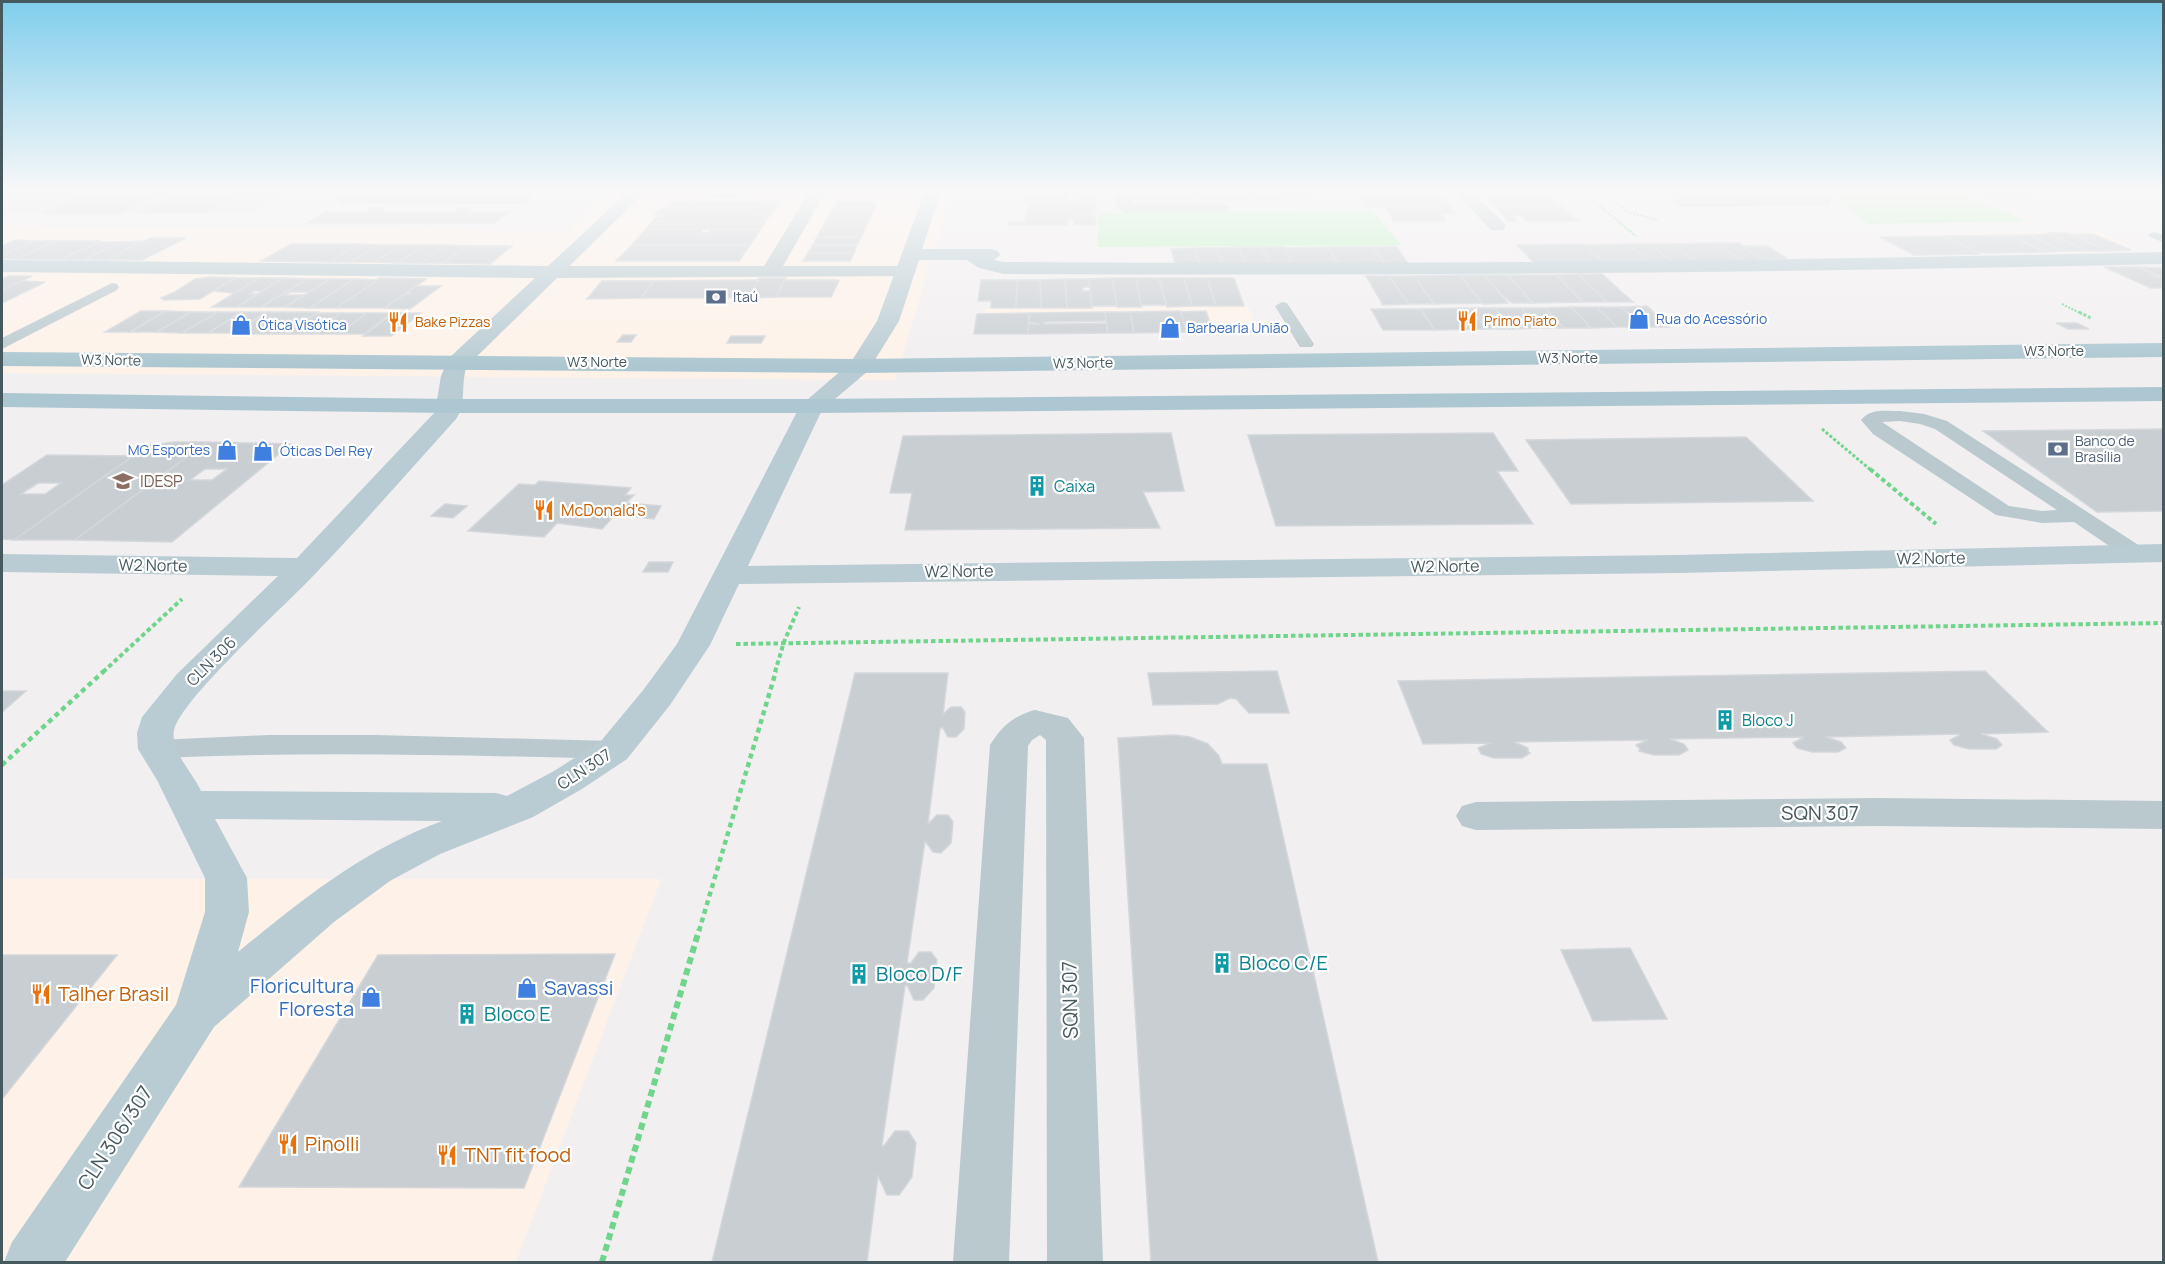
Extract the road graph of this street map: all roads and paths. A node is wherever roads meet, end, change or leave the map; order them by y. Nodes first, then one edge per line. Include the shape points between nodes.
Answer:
1 (575, 250) edge
2 (783, 250) edge
3 (913, 250) edge
4 (2163, 258) edge
5 (908, 263) junction
6 (2, 266) edge
7 (551, 272) junction
8 (770, 272) junction
9 (112, 287) dead end
10 (1282, 306) dead end
11 (3, 349) edge
12 (2163, 350) edge
13 (1301, 352) junction
14 (94, 360) junction
15 (457, 363) junction
16 (860, 366) junction
17 (2163, 394) edge
18 (2, 395) edge
19 (1784, 396) junction
20 (2, 400) edge
21 (1230, 402) junction
22 (812, 405) junction
23 (450, 406) junction
24 (2079, 516) junction
25 (2149, 553) edge
26 (1975, 557) junction
27 (2, 563) edge
28 (218, 566) junction
29 (305, 567) junction
30 (813, 573) junction
31 (726, 575) junction
32 (2163, 623) edge
33 (784, 642) junction
34 (693, 645) junction
35 (157, 749) junction
36 (614, 750) junction
37 (2, 765) edge
38 (189, 805) junction
39 (519, 807) junction
40 (2163, 815) edge
41 (1476, 816) dead end
42 (197, 1013) junction
43 (32, 1263) edge
44 (602, 1263) edge
45 (981, 1263) edge
46 (1075, 1263) edge

1 - 7 street
2 - 8 street
3 - 5 street, CLN 307
4 - 5 street via 1319,270 1004,268 971,255
5 - 8 street
5 - 16 street, CLN 307 via 888,321
6 - 7 street
7 - 8 street
7 - 15 street
9 - 11 lane
10 - 13 lane
11 - 14 main road, W3 Norte
12 - 13 main road, W3 Norte via 1812,356
13 - 16 main road, W3 Norte
13 - 21 main road via 1196,370 1194,383 1198,389
14 - 15 main road, W3 Norte
14 - 18 main road via 98,372 67,388
15 - 16 main road, W3 Norte via 647,361
15 - 23 street via 450,375
16 - 22 street, CLN 307
17 - 19 main road
19 - 21 main road
19 - 26 path
20 - 23 main road
21 - 22 main road
22 - 23 main road
22 - 31 street, CLN 307
23 - 29 street, CLN 306 via 440,422
24 - 24 lane via 1941,425 1904,415 1870,420 2003,511 2042,517
24 - 25 lane
25 - 26 street, W2 Norte
26 - 30 street, W2 Norte
27 - 28 street, W2 Norte
28 - 29 street, W2 Norte
28 - 37 path
29 - 35 street, CLN 306 via 189,682 160,717 155,733
30 - 31 street, W2 Norte
30 - 33 path
31 - 34 street, CLN 307
32 - 33 path
33 - 34 path
33 - 44 path
34 - 36 street, CLN 307
35 - 36 lane via 375,744
35 - 38 street
36 - 39 street, CLN 307
38 - 39 street
38 - 42 street via 226,878 227,912
39 - 42 street, CLN 307 via 424,843 375,870 319,910
40 - 41 street, SQN 307 via 1879,812
42 - 43 street, CLN 306/307
45 - 46 street, SQN 307 via 1009,745 1019,731 1035,722 1055,726 1065,738

